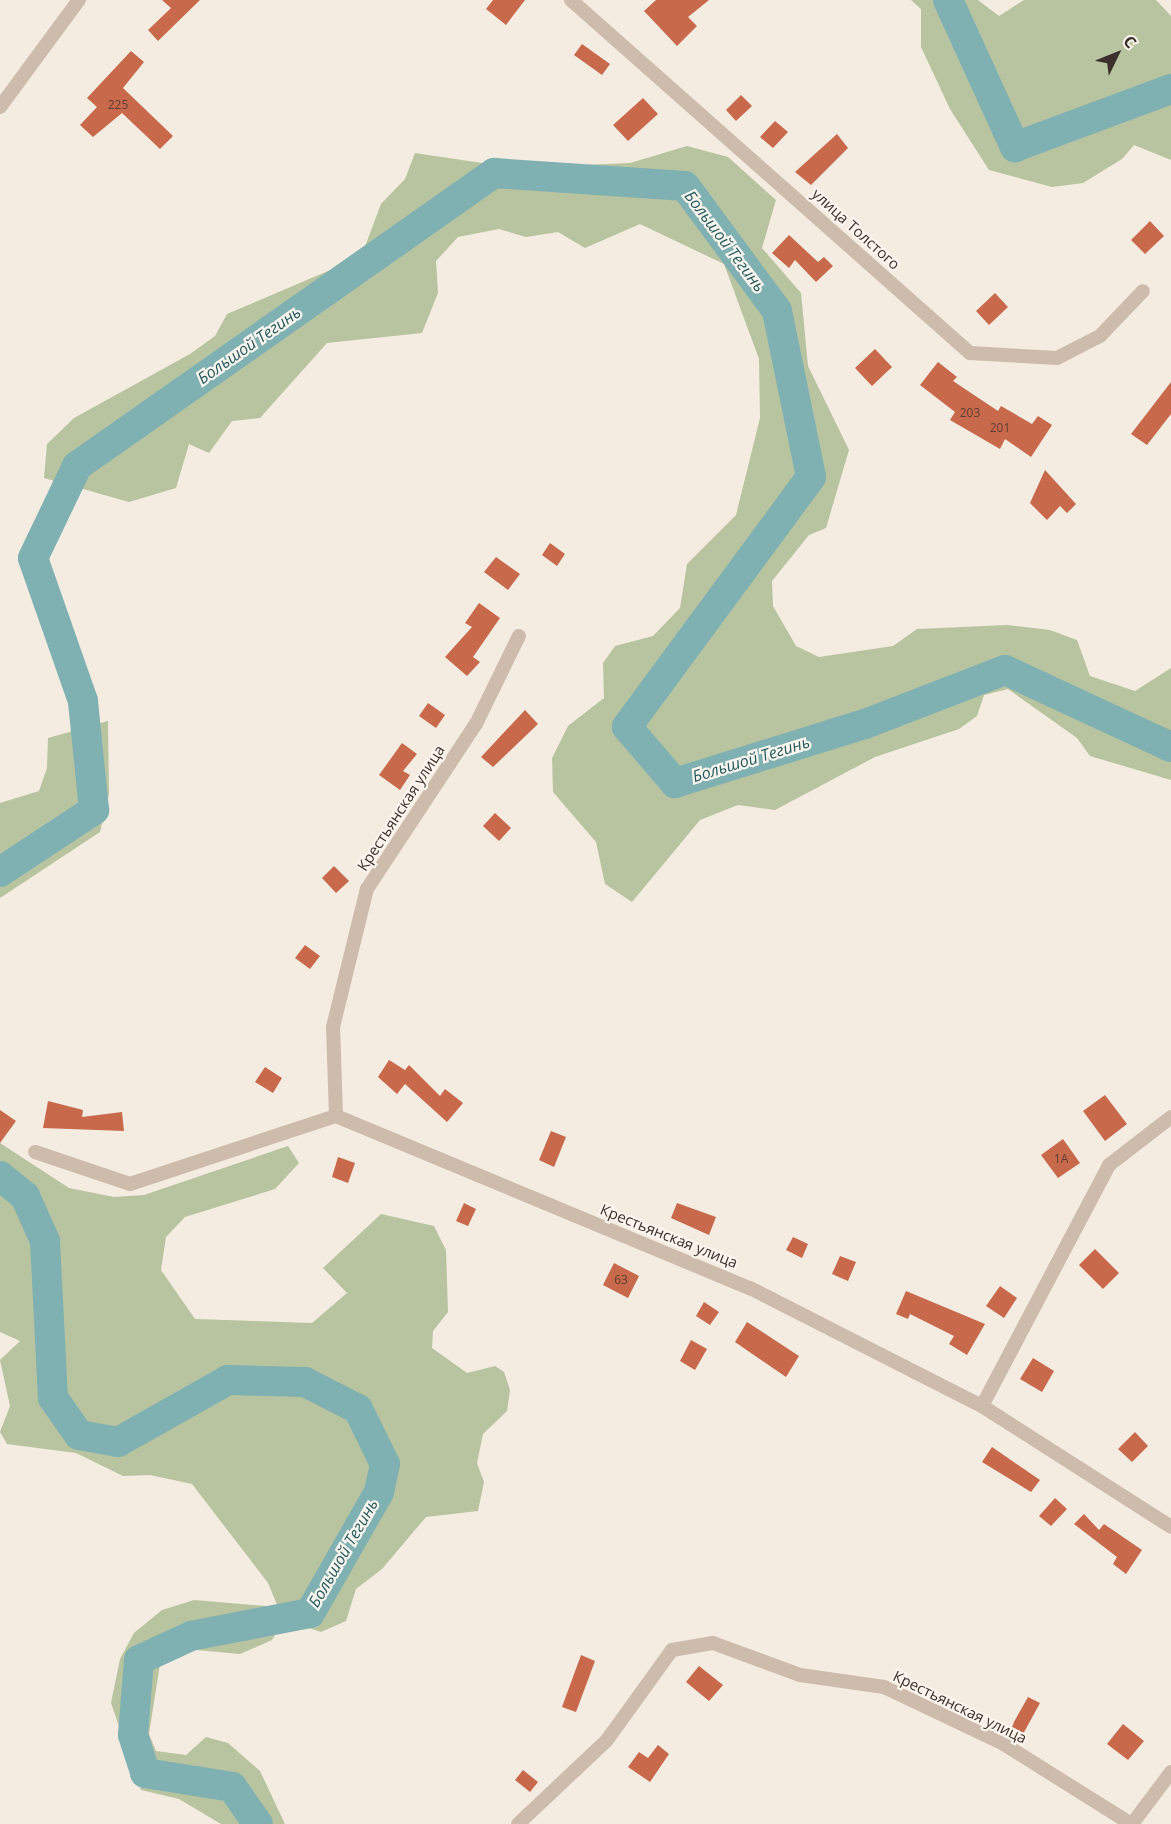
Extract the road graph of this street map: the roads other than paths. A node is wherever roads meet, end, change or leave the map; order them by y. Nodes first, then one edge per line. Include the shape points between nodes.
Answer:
1 (79, 0) edge
2 (571, 0) edge
3 (0, 107) edge
4 (1143, 291) dead end
5 (519, 636) dead end
6 (336, 1116) junction
7 (1171, 1117) edge
8 (35, 1152) dead end
9 (982, 1406) junction
10 (1171, 1527) edge
11 (1171, 1772) edge
12 (518, 1824) edge
13 (1131, 1824) edge

1 - 3 street
2 - 4 street, улица Толстого via 970,353 1057,358 1100,336
5 - 6 street, Крестьянская улица via 476,724 367,889 333,1027
6 - 8 street via 130,1184
6 - 9 street, Крестьянская улица via 750,1288
7 - 9 street via 1109,1165
9 - 10 street, Крестьянская улица
11 - 13 street
12 - 13 street, Крестьянская улица via 608,1740 672,1650 714,1643 800,1675 884,1687 1002,1743

